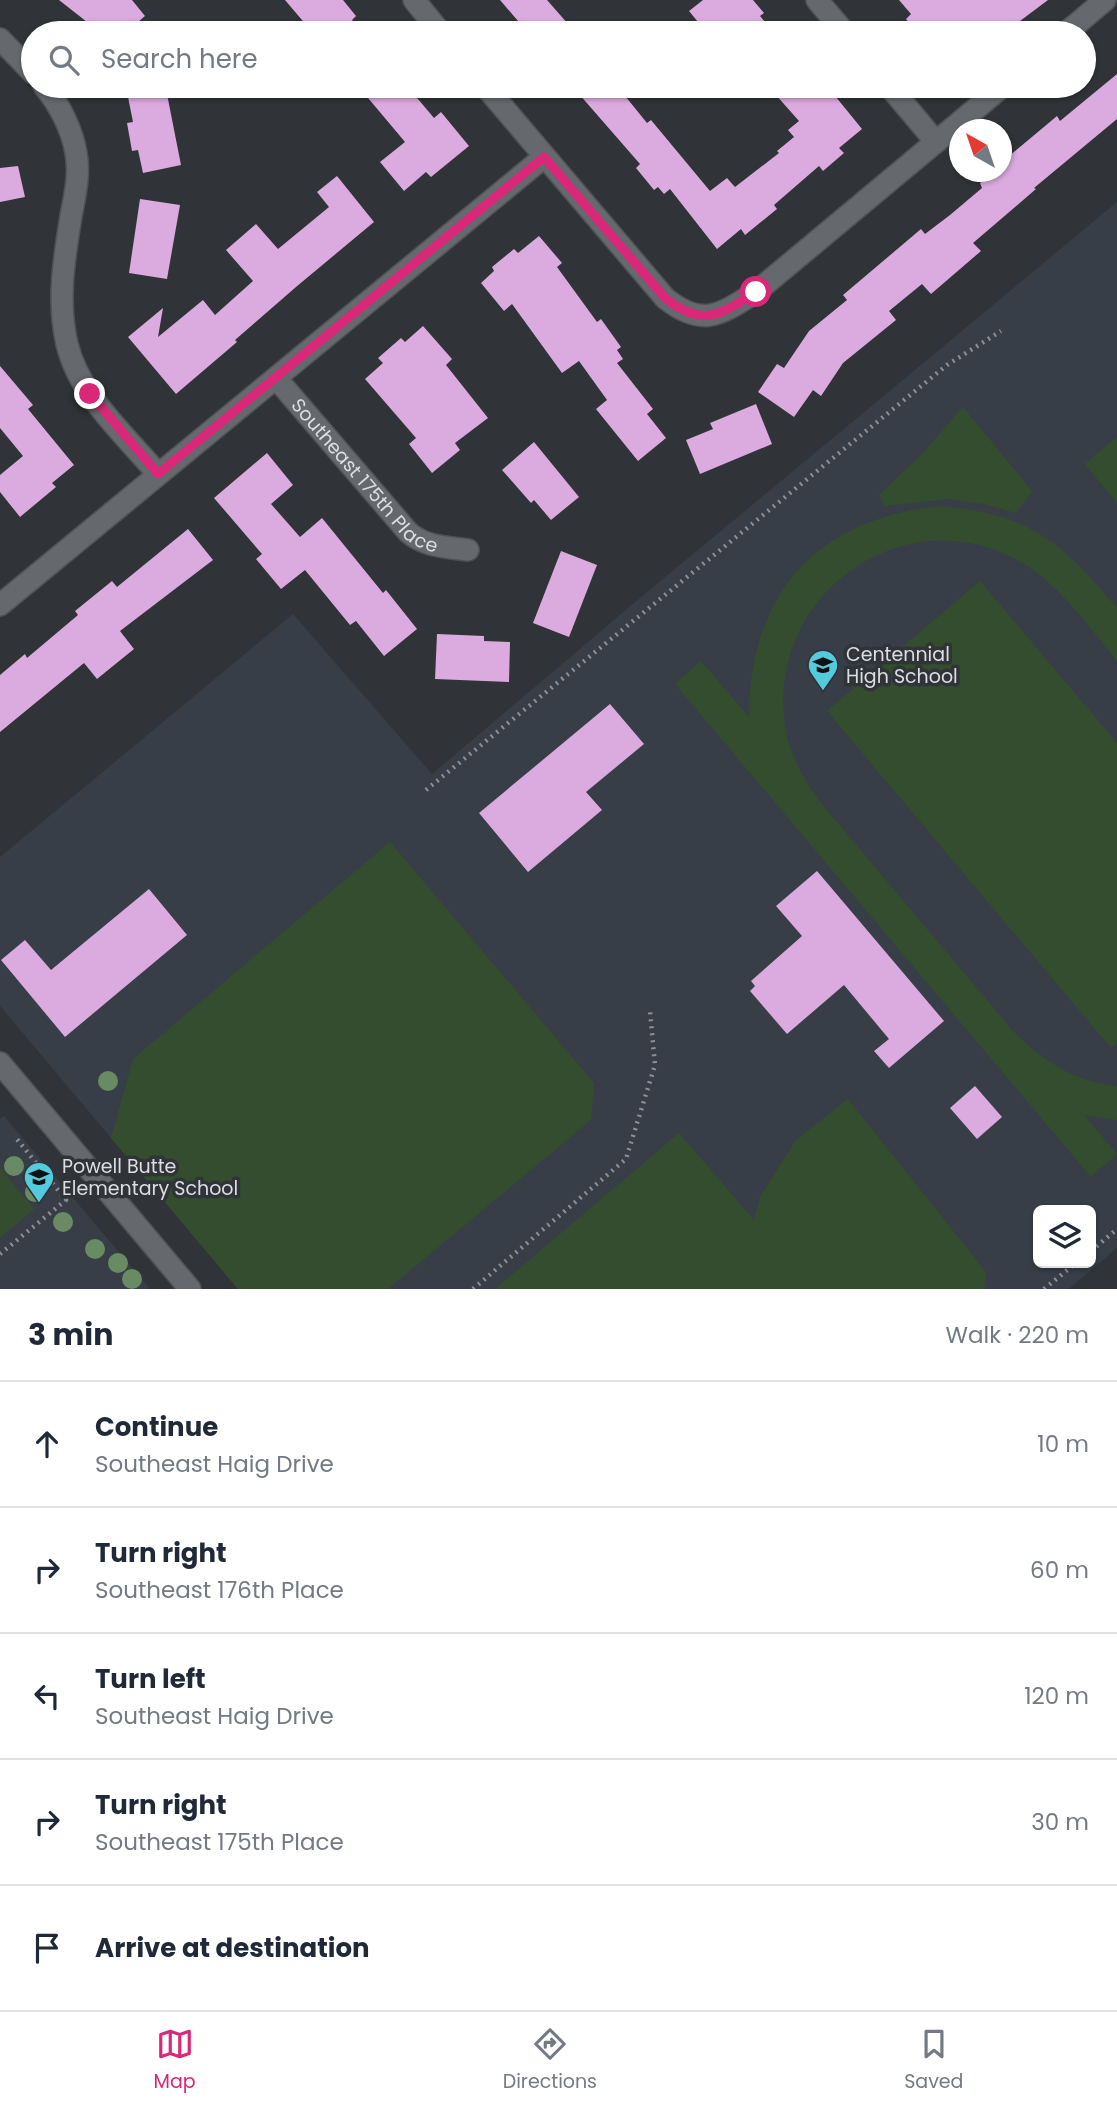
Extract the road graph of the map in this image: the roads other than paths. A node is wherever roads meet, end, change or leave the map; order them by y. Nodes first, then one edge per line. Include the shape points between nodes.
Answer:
1 (414, 0) edge
2 (817, 0) edge
3 (1105, 0) edge
4 (431, 21) edge
5 (835, 21) edge
6 (1080, 21) edge
7 (0, 39) edge
8 (21, 61) edge
9 (54, 98) edge
10 (495, 98) edge
11 (899, 98) edge
12 (989, 98) edge
13 (936, 142) junction
14 (544, 157) junction
15 (276, 378) junction
16 (158, 474) junction
17 (468, 550) dead end
18 (0, 605) edge
19 (0, 1063) edge
20 (190, 1289) edge

1 - 4 street
2 - 5 street
3 - 6 street
7 - 8 street
9 - 16 street via 76,153 77,179 61,292 67,346 90,394
10 - 14 street
11 - 13 street
12 - 13 street
13 - 14 street via 756,292 709,317 696,317 665,298
14 - 15 street
15 - 16 street
15 - 17 street, Southeast 175th Place via 418,541
16 - 18 street
19 - 20 street

